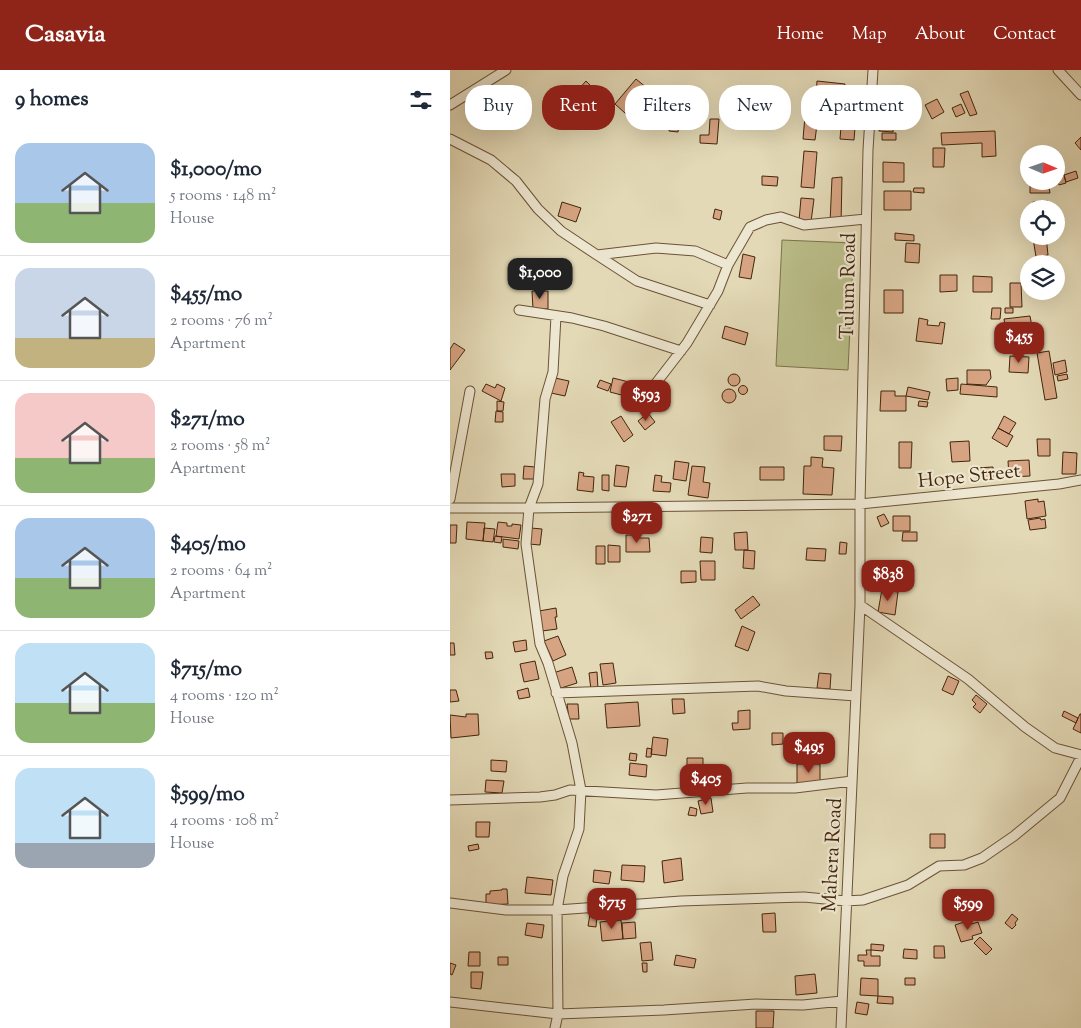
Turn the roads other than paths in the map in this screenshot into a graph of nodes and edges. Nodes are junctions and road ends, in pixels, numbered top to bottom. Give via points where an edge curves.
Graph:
1 (506, 70) edge
2 (874, 70) edge
3 (1058, 70) edge
4 (1081, 95) edge
5 (450, 105) edge
6 (450, 139) edge
7 (866, 219) junction
8 (596, 255) junction
9 (728, 265) junction
10 (710, 305) junction
11 (519, 310) dead end
12 (556, 316) junction
13 (681, 351) junction
14 (470, 391) dead end
15 (643, 400) dead end
16 (1081, 480) edge
17 (450, 499) edge
18 (860, 504) junction
19 (450, 508) edge
20 (529, 508) junction
21 (860, 605) junction
22 (556, 693) junction
23 (856, 696) junction
24 (1081, 756) edge
25 (852, 781) junction
26 (581, 790) junction
27 (450, 800) edge
28 (846, 901) junction
29 (450, 903) edge
30 (556, 910) junction
31 (842, 1001) junction
32 (450, 1002) edge
33 (558, 1014) junction
34 (555, 1028) edge
35 (841, 1028) edge

1 - 5 street
2 - 7 street, Tulum Road
3 - 4 street
6 - 8 street via 491,160 516,181 538,210 561,231
7 - 9 street via 804,226 781,218 766,220 750,227
7 - 18 street, Tulum Road
8 - 9 street via 656,248 695,251
8 - 10 street via 637,281
9 - 10 street
10 - 13 street
11 - 12 street
12 - 13 street via 604,326
12 - 20 street via 553,372 545,399 538,484
13 - 15 street
14 - 17 street
16 - 18 street, Hope Street
18 - 20 street, Hope Street
18 - 21 street, Mahera Road
19 - 20 street, Hope Street
20 - 22 street via 526,544 535,613 540,644
21 - 23 street, Mahera Road
21 - 24 street via 968,679 1055,748
22 - 23 street via 758,686
22 - 26 street via 572,743
23 - 25 street, Mahera Road
24 - 28 street via 1060,798 982,858 964,865 939,866 908,885 863,900
25 - 26 street via 795,788 656,795
25 - 28 street, Mahera Road
26 - 27 street via 540,797
26 - 30 street via 579,829 563,876
28 - 30 street via 795,898 681,901
28 - 31 street, Mahera Road
29 - 30 street via 506,910
30 - 33 street
31 - 33 street
31 - 35 street, Mahera Road
32 - 33 street
33 - 34 street

